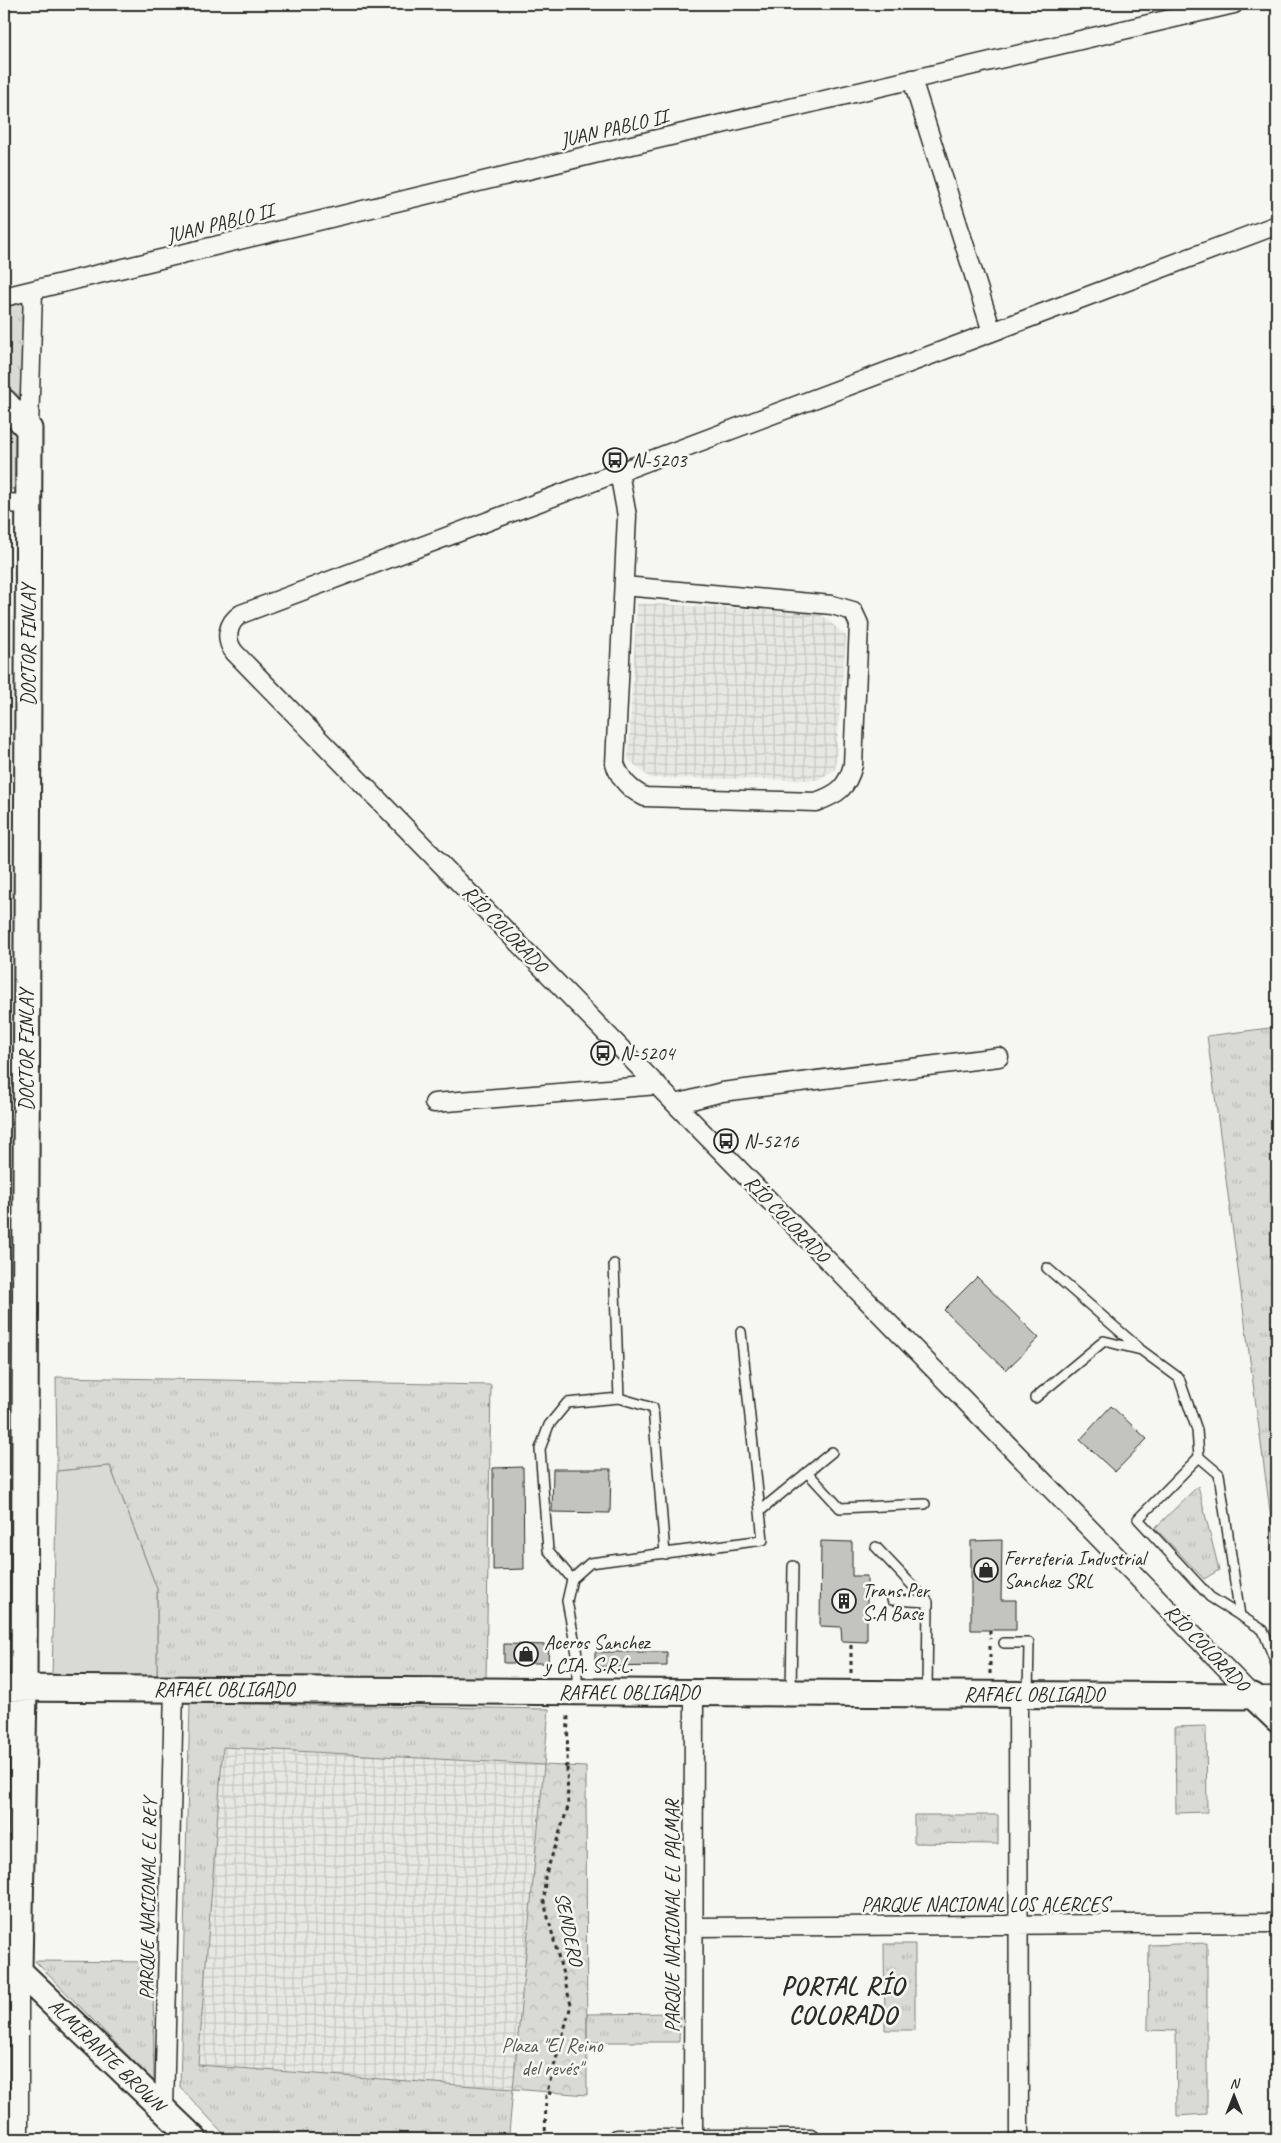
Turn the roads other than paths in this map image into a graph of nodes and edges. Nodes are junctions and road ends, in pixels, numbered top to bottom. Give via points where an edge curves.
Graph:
1 (1234, 4) edge
2 (912, 79) junction
3 (1277, 225) edge
4 (33, 290) junction
5 (4, 297) edge
6 (992, 332) junction
7 (4, 402) edge
8 (30, 429) junction
9 (619, 472) junction
10 (4, 503) edge
11 (28, 504) junction
12 (624, 586) junction
13 (999, 1057) dead end
14 (658, 1085) junction
15 (434, 1103) dead end
16 (676, 1104) junction
17 (614, 1264) dead end
18 (1047, 1268) dead end
19 (741, 1332) dead end
20 (1141, 1350) junction
21 (619, 1398) junction
22 (1035, 1398) dead end
23 (832, 1452) dead end
24 (1199, 1458) junction
25 (807, 1472) junction
26 (925, 1504) dead end
27 (760, 1511) junction
28 (876, 1547) dead end
29 (665, 1554) junction
30 (793, 1566) dead end
31 (572, 1579) junction
32 (892, 1600) dead end
33 (928, 1602) junction
34 (1240, 1616) junction
35 (1004, 1643) dead end
36 (1277, 1666) edge
37 (14, 1688) edge
38 (174, 1689) junction
39 (573, 1692) junction
40 (694, 1692) junction
41 (791, 1692) junction
42 (927, 1694) junction
43 (1023, 1694) junction
44 (1265, 1696) edge
45 (1277, 1719) edge
46 (12, 1906) edge
47 (1277, 1923) edge
48 (1020, 1926) junction
49 (694, 1927) junction
50 (19, 1971) junction
51 (164, 2110) junction
52 (12, 2122) edge
53 (19, 2139) edge
54 (194, 2139) edge
55 (617, 2139) edge
56 (693, 2139) edge
57 (812, 2139) edge
58 (1018, 2139) edge

1 - 2 street, JUAN PABLO II
2 - 4 street, JUAN PABLO II
2 - 6 street
3 - 6 street
4 - 5 street, JUAN PABLO II
4 - 8 street, DOCTOR FINLAY
6 - 9 street
7 - 8 street
8 - 11 street, DOCTOR FINLAY
9 - 12 street via 627,516
9 - 14 street, RÍO COLORADO via 241,614 228,630 229,643 235,653
10 - 11 street
11 - 37 street, DOCTOR FINLAY
12 - 12 street via 615,764 620,778 632,791 645,797 816,802 836,795 850,779 853,765 859,624 852,611 832,605
13 - 16 street via 722,1092
14 - 15 street
14 - 16 street, RÍO COLORADO
16 - 44 street, RÍO COLORADO
17 - 21 lane
18 - 20 lane
19 - 27 lane
20 - 22 lane via 1104,1341
20 - 24 lane via 1179,1378 1197,1430
21 - 29 lane via 653,1408
21 - 31 lane via 567,1403 549,1425 540,1449 548,1550
23 - 25 lane
24 - 34 lane via 1219,1474
24 - 34 lane via 1138,1519 1210,1597
25 - 26 lane via 840,1508
25 - 27 lane
27 - 29 lane via 763,1540
28 - 33 lane
29 - 31 lane via 590,1563
30 - 41 lane
31 - 39 lane via 567,1600 577,1654
32 - 33 lane
33 - 42 lane
34 - 36 lane via 1263,1630
35 - 43 lane via 1029,1643
37 - 38 street, RAFAEL OBLIGADO
37 - 46 street, DOCTOR FINLAY
38 - 39 street, RAFAEL OBLIGADO
38 - 51 street, PARQUE NACIONAL EL REY
39 - 40 street, RAFAEL OBLIGADO
40 - 41 street, RAFAEL OBLIGADO
40 - 49 street, PARQUE NACIONAL EL PALMAR
41 - 42 street, RAFAEL OBLIGADO
42 - 43 street, RAFAEL OBLIGADO
43 - 44 street, RAFAEL OBLIGADO
43 - 48 street
44 - 45 street, RÍO COLORADO
46 - 50 street, DOCTOR FINLAY
47 - 48 street, PARQUE NACIONAL LOS ALERCES
48 - 49 street, PARQUE NACIONAL LOS ALERCES
48 - 58 street
49 - 56 street, PARQUE NACIONAL EL PALMAR
50 - 51 street, ALMIRANTE BROWN
50 - 52 street, DOCTOR FINLAY
51 - 54 street, ALMIRANTE BROWN
52 - 53 street, DOCTOR FINLAY
55 - 56 street
56 - 57 street

